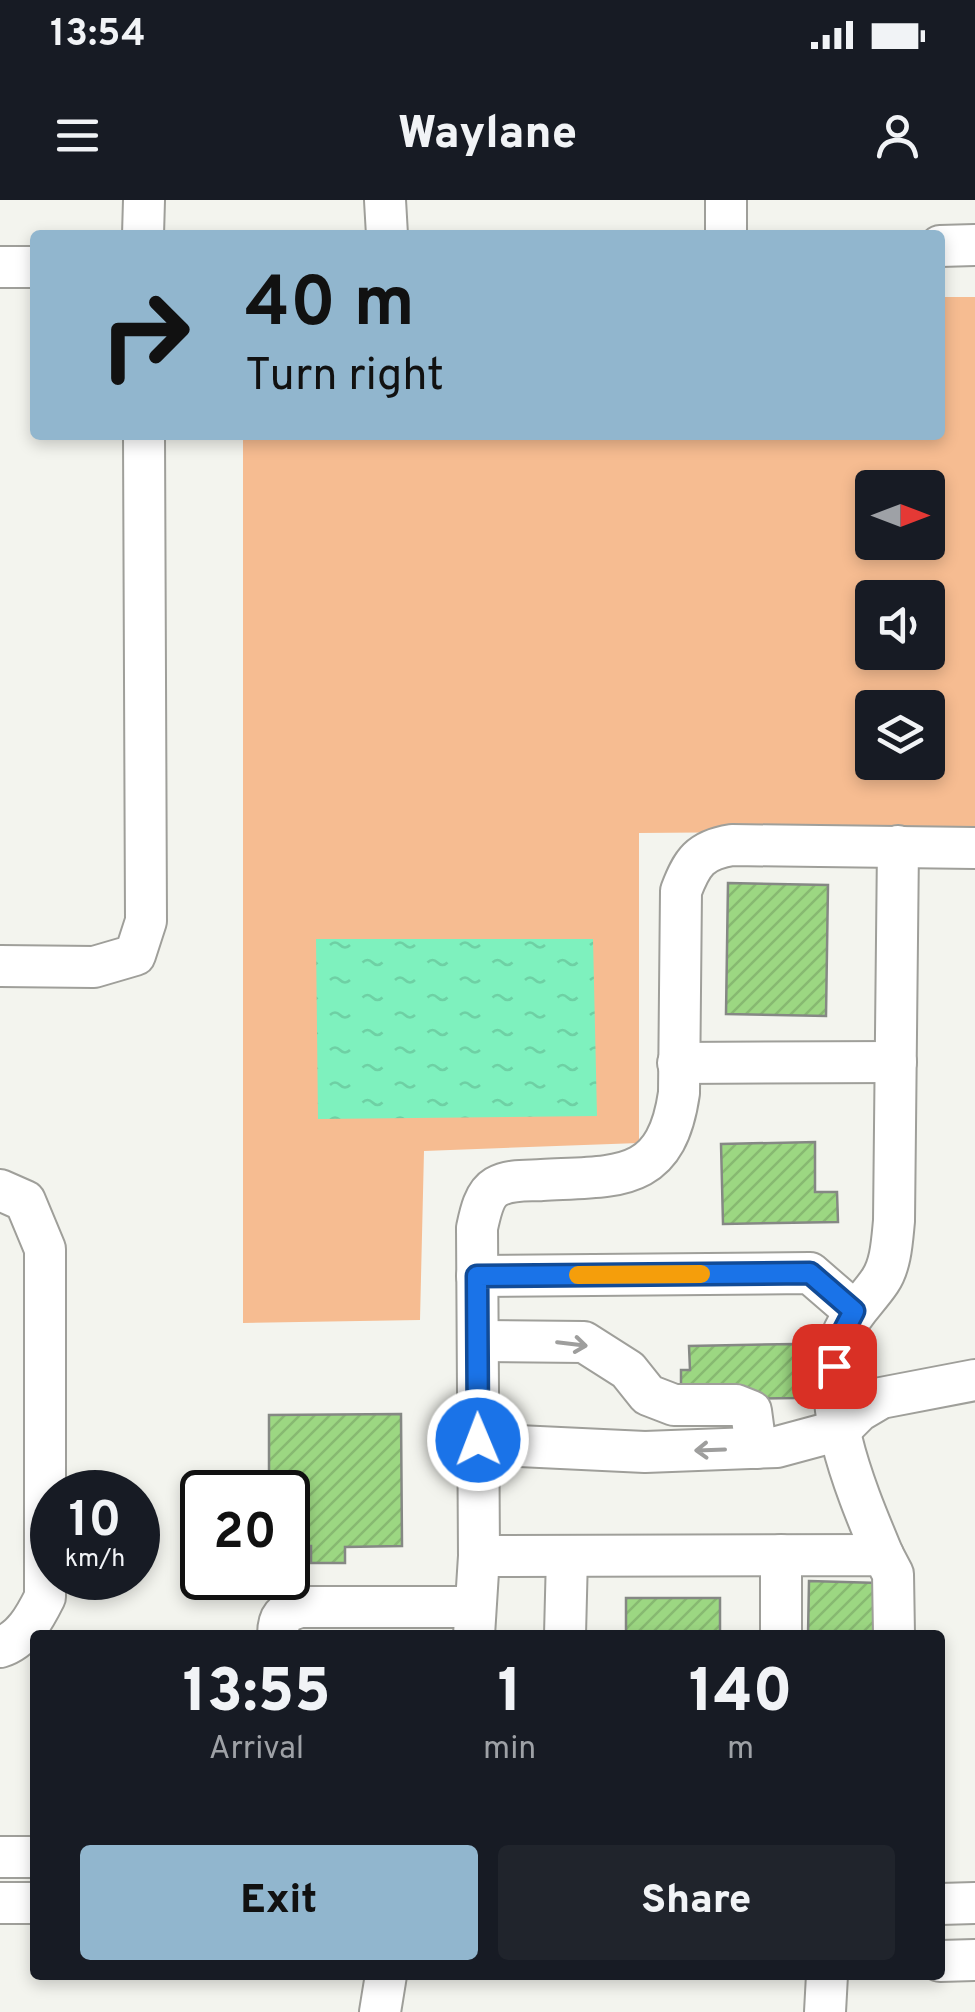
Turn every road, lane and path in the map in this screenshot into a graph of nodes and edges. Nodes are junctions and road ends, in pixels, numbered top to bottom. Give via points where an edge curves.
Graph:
1 (144, 200) edge
2 (385, 200) edge
3 (726, 200) edge
4 (143, 230) edge
5 (387, 230) edge
6 (726, 230) edge
7 (945, 246) edge
8 (975, 246) edge
9 (0, 267) edge
10 (30, 267) edge
11 (144, 440) edge
12 (898, 846) junction
13 (975, 848) edge
14 (0, 966) edge
15 (896, 1062) junction
16 (678, 1064) junction
17 (12, 1196) edge
18 (477, 1276) junction
19 (854, 1311) junction
20 (478, 1342) junction
21 (975, 1380) edge
22 (648, 1395) junction
23 (840, 1430) junction
24 (478, 1444) junction
25 (756, 1448) junction
26 (645, 1452) junction
27 (782, 1555) junction
28 (883, 1555) junction
29 (479, 1556) junction
30 (567, 1556) junction
31 (475, 1621) edge
32 (278, 1630) edge
33 (565, 1630) edge
34 (782, 1630) edge
35 (894, 1630) edge
36 (16, 1635) edge
37 (30, 1857) edge
38 (0, 1858) edge
39 (975, 1902) edge
40 (30, 1903) edge
41 (0, 1904) edge
42 (945, 1904) edge
43 (975, 1960) edge
44 (945, 1961) edge
45 (385, 1980) edge
46 (827, 1980) edge
47 (380, 2012) edge
48 (825, 2012) edge

1 - 4 street
2 - 5 street
3 - 6 street
7 - 8 street
9 - 10 street
11 - 14 street via 146,921 135,954 94,966
12 - 13 street
12 - 15 street
12 - 16 street via 732,845 698,858 680,891
15 - 16 street
15 - 19 street via 891,1250 881,1280
16 - 18 street via 675,1119 666,1142 644,1166 598,1178 493,1188 477,1228
17 - 36 street via 46,1249 46,1597
18 - 19 street via 810,1273
18 - 20 street
19 - 23 street via 834,1366
20 -> 22 street via 584,1342 628,1370
20 - 24 street
21 - 23 street via 881,1398
22 - 25 street via 674,1405 736,1404 751,1412
22 - 26 street
23 - 25 street
23 - 28 street
24 - 26 street
24 - 29 street
25 -> 26 street
27 - 28 street
27 - 30 street
27 - 34 street
28 - 35 street via 893,1574
29 - 30 street
29 - 31 street
30 - 33 street
31 - 32 street via 300,1608 286,1611
37 - 38 street
39 - 42 street
40 - 41 street
43 - 44 street
45 - 47 street
46 - 48 street

